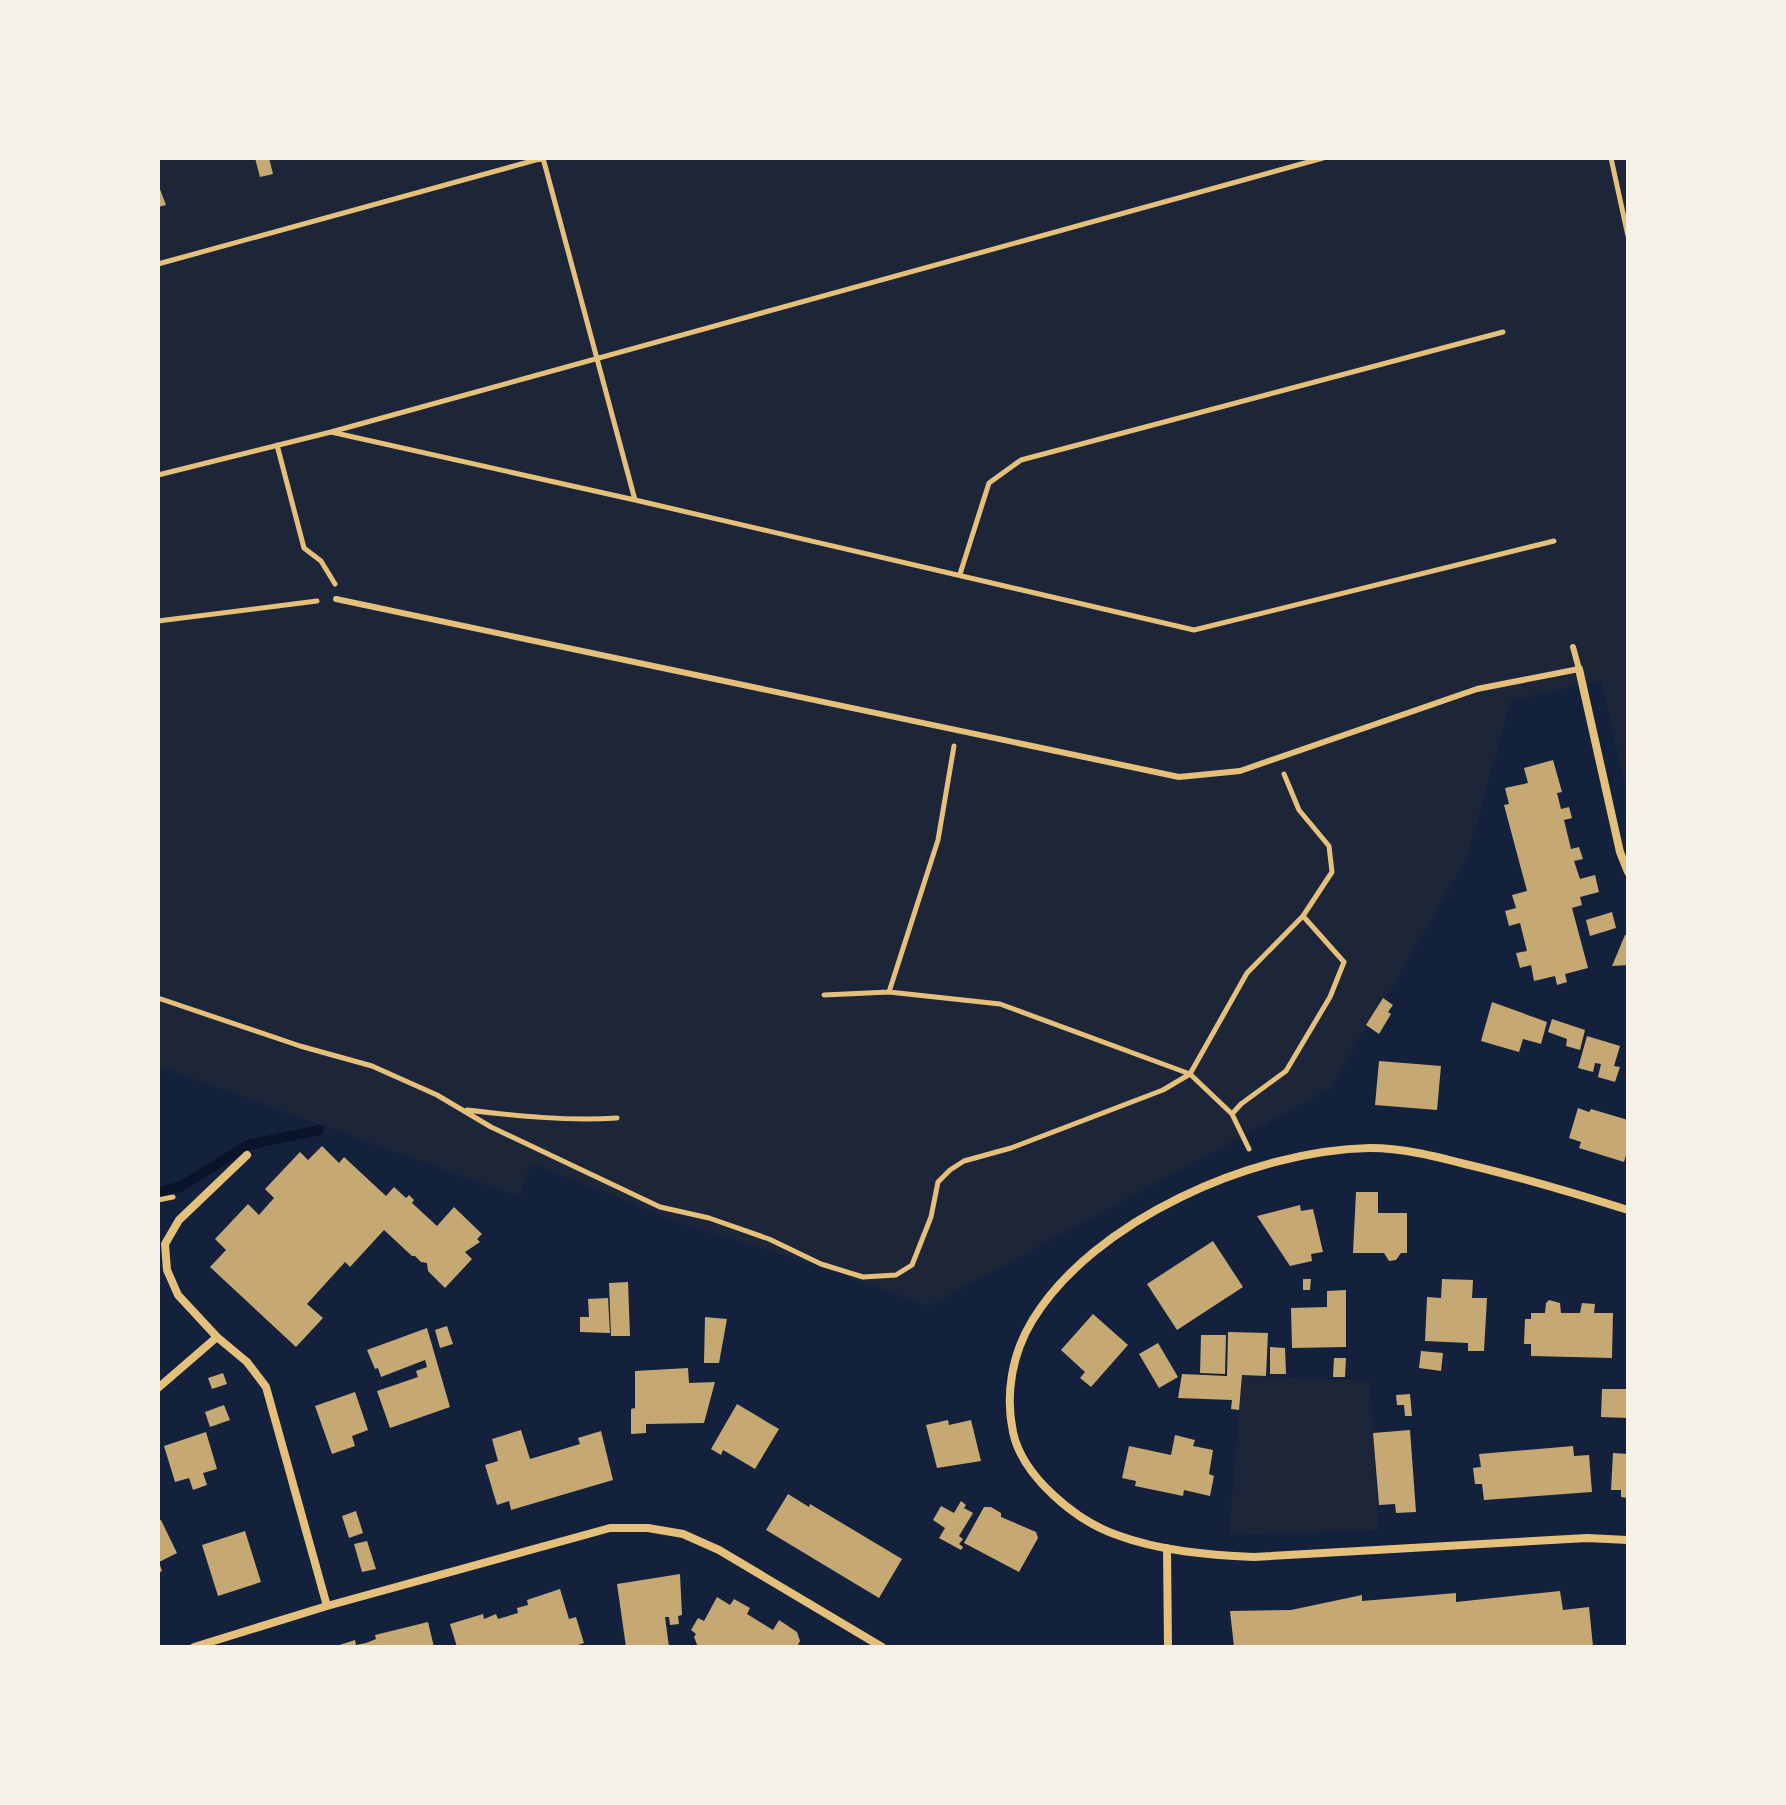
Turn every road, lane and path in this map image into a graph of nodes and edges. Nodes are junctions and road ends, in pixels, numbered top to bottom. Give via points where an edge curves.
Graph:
1 (543, 158) edge
2 (1323, 158) edge
3 (1611, 158) edge
4 (1628, 236) edge
5 (158, 264) edge
6 (1503, 332) dead end
7 (597, 359) junction
8 (331, 432) junction
9 (277, 445) junction
10 (158, 475) edge
11 (635, 500) junction
12 (1554, 541) dead end
13 (960, 574) junction
14 (336, 599) junction
15 (158, 621) edge
16 (1573, 647) dead end
17 (1579, 669) junction
18 (956, 729) junction
19 (1278, 758) junction
20 (1628, 872) edge
21 (1303, 916) junction
22 (889, 992) junction
23 (824, 995) dead end
24 (158, 998) edge
25 (1190, 1074) junction
26 (462, 1110) junction
27 (1232, 1114) junction
28 (617, 1118) dead end
29 (247, 1155) dead end
30 (1257, 1166) junction
31 (1628, 1210) edge
32 (217, 1337) junction
33 (158, 1388) edge
34 (1628, 1540) edge
35 (1167, 1548) junction
36 (327, 1606) junction
37 (194, 1647) edge
38 (882, 1647) edge
39 (1168, 1647) edge

1 - 5 path
1 - 7 path
2 - 7 path
3 - 4 path
6 - 13 path via 1021,460 989,483
7 - 8 path
7 - 11 path
8 - 9 path
8 - 11 path
9 - 10 path
9 - 14 path via 304,548 334,579
11 - 13 path
12 - 13 path via 1194,630
14 - 15 path
14 - 18 lane
16 - 17 lane
17 - 19 lane via 1477,689
17 - 20 street
18 - 19 lane via 1179,777 1240,771
18 - 22 path via 938,840
19 - 21 path via 1299,810 1329,846 1332,872
21 - 25 path via 1247,973
21 - 27 path via 1344,962 1330,997 1286,1071
22 - 23 path
22 - 25 path via 1000,1004
24 - 26 path via 372,1066
25 - 26 path via 1163,1090 1044,1136 964,1161 938,1182 912,1265 885,1276 863,1277 709,1218 660,1207
25 - 27 path
26 - 28 path
27 - 30 path
29 - 32 street via 179,1220 165,1244 167,1270 178,1295
30 - 31 street via 1370,1148 1422,1153
30 - 35 street via 1214,1180 1095,1252 1055,1289 1014,1359 1010,1402 1013,1433 1023,1458 1057,1499 1084,1520 1117,1536
32 - 33 street
32 - 36 street via 266,1387
34 - 35 street via 1254,1557
35 - 39 street
36 - 37 street
36 - 38 street via 610,1528 648,1528 683,1534 719,1550

